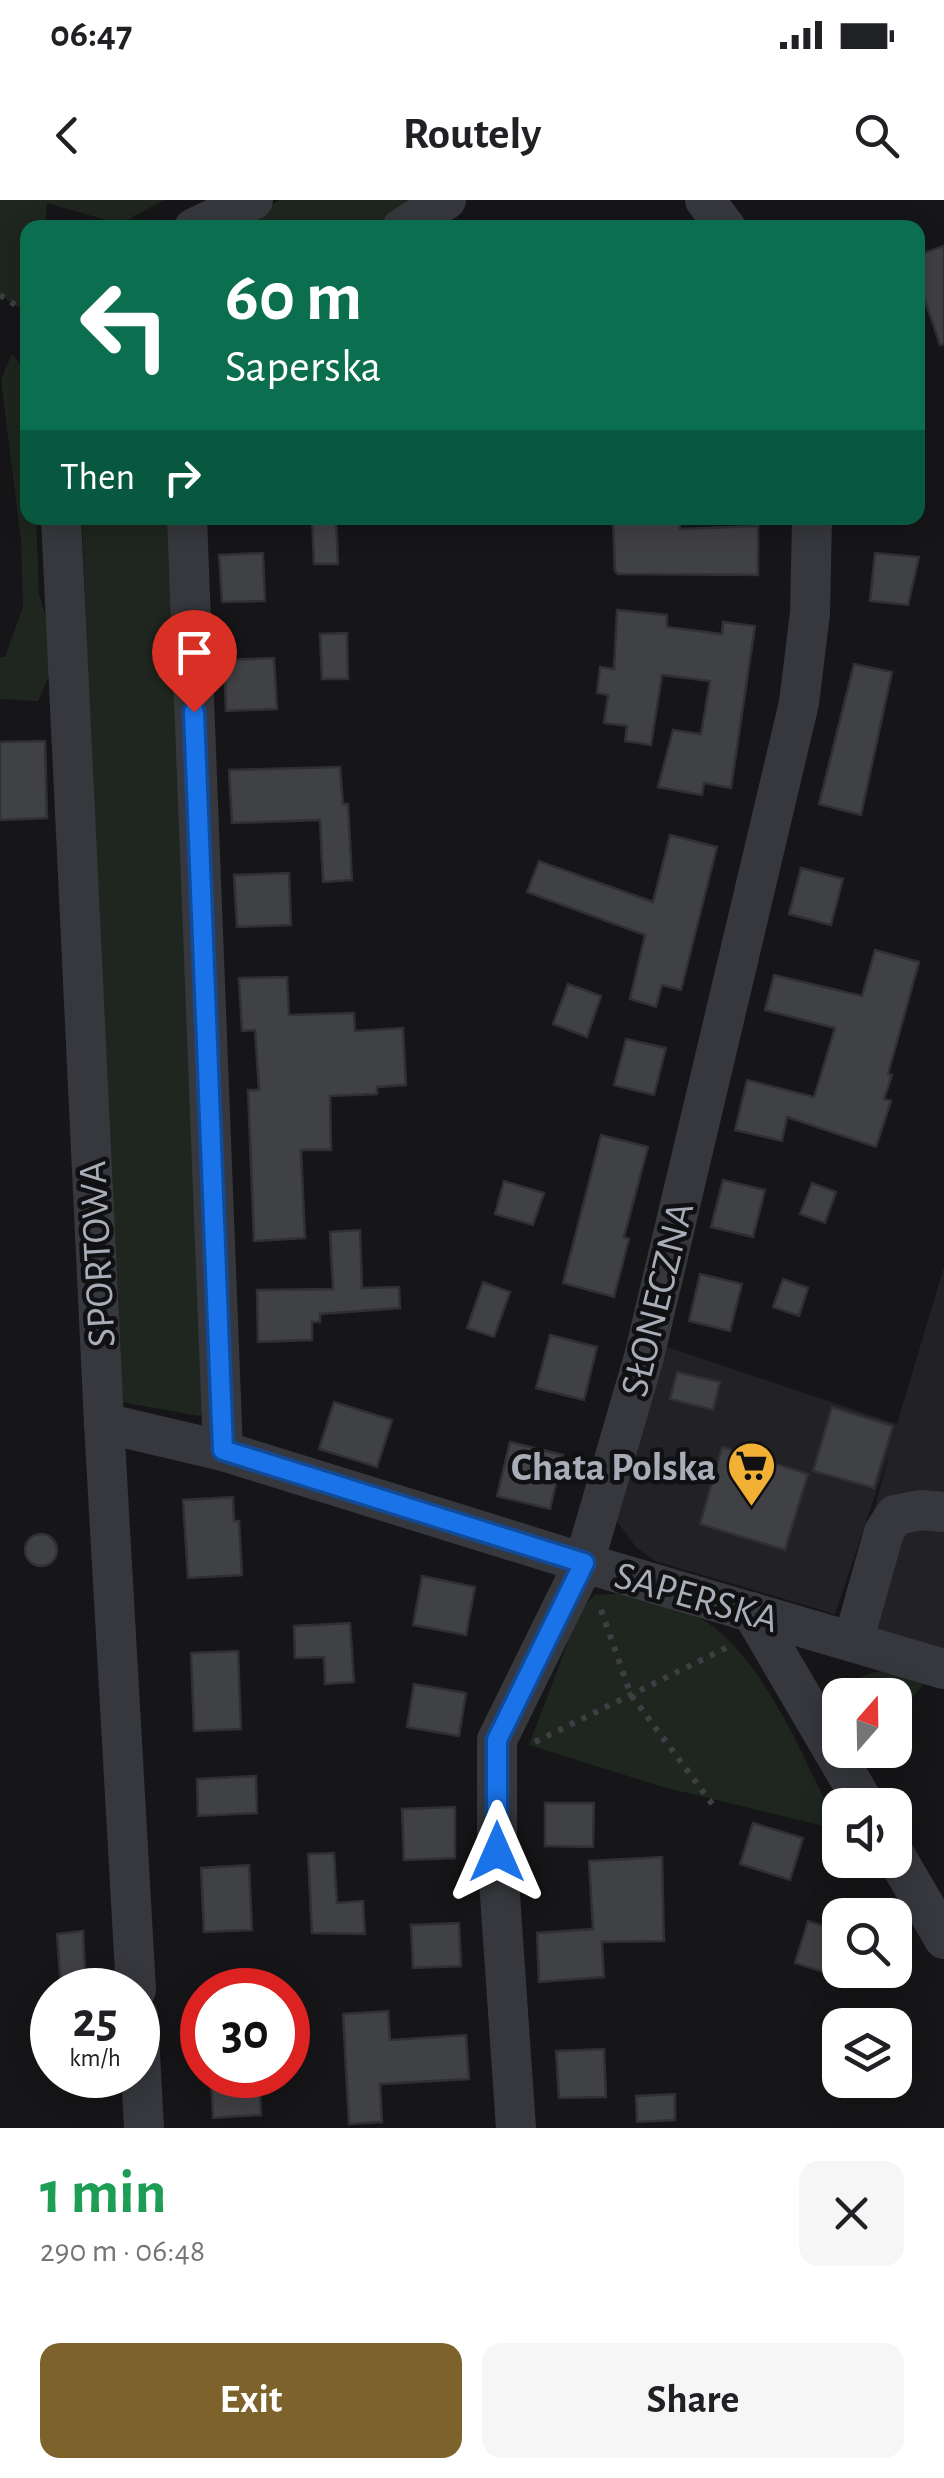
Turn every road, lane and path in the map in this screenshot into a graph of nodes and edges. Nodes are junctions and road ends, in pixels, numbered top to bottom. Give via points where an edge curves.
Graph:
1 (253, 200) edge
2 (446, 200) edge
3 (211, 220) edge
4 (415, 220) edge
5 (61, 525) edge
6 (187, 525) edge
7 (812, 525) edge
8 (104, 1423) junction
9 (223, 1450) junction
10 (944, 1512) edge
11 (590, 1579) junction
12 (742, 1629) junction
13 (852, 1642) junction
14 (944, 1670) edge
15 (631, 1695) junction
16 (529, 1745) dead end
17 (853, 1788) edge
18 (713, 1805) dead end
19 (908, 1878) edge
20 (944, 1939) edge
21 (135, 1968) edge
22 (142, 2098) edge
23 (144, 2128) edge
24 (516, 2128) edge

1 - 3 street
2 - 4 street
5 - 8 street, SPORTOWA
6 - 9 street
7 - 11 street, SŁONECZNA via 798,712
8 - 9 street, SAPERSKA
8 - 21 street, SPORTOWA
9 - 11 street, SAPERSKA
10 - 13 street via 895,1515
11 - 12 street, SAPERSKA
11 - 15 path
11 - 24 street, SŁONECZNA via 497,1740 497,1852
12 - 13 street, SAPERSKA
12 - 15 path
12 - 17 street
13 - 14 street, SAPERSKA
15 - 16 path
15 - 18 path
19 - 20 street
22 - 23 street

